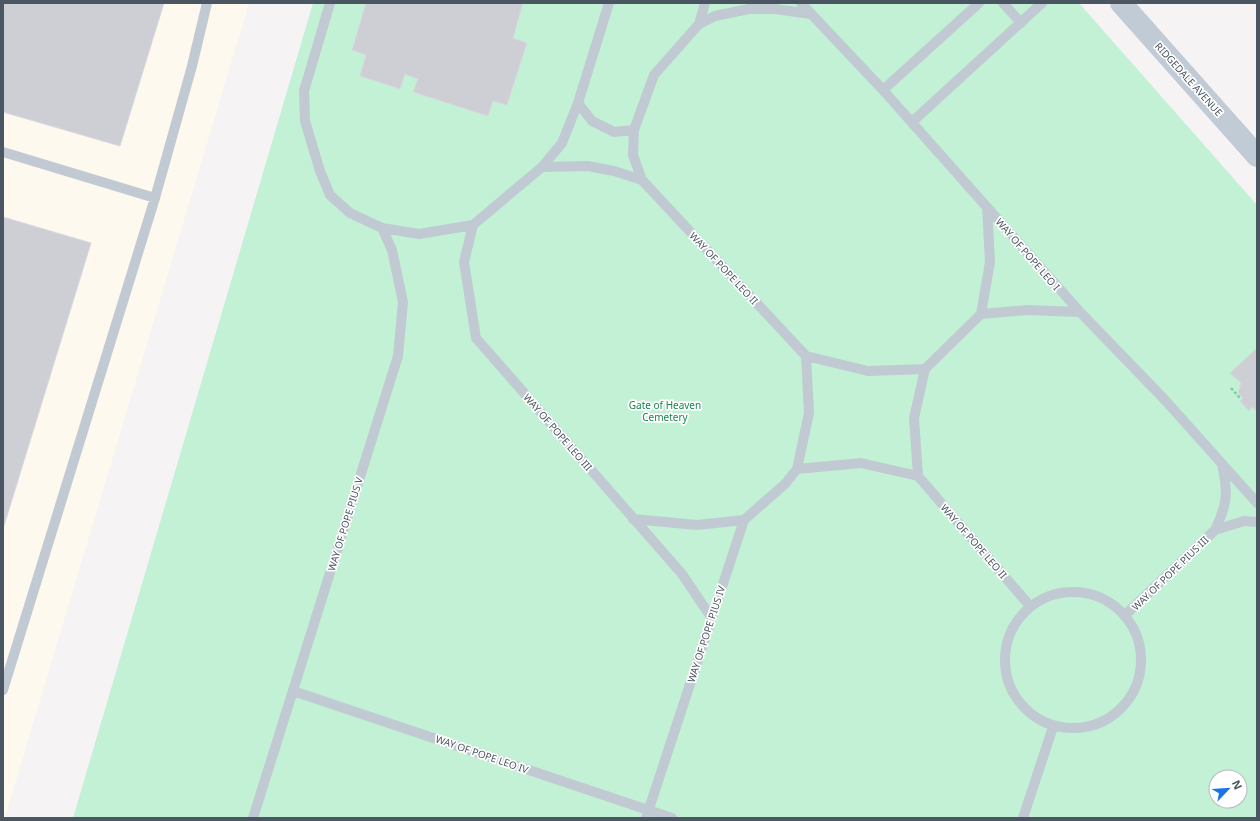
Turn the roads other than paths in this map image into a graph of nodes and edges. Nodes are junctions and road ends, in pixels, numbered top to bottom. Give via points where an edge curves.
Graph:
1 (206, 3) edge
2 (330, 3) edge
3 (609, 3) edge
4 (705, 3) edge
5 (801, 3) edge
6 (979, 3) edge
7 (1003, 3) edge
8 (1042, 3) edge
9 (1121, 3) edge
10 (811, 14) junction
11 (1021, 23) junction
12 (698, 24) junction
13 (883, 90) junction
14 (578, 103) junction
15 (912, 122) junction
16 (634, 130) junction
17 (3, 152) edge
18 (1257, 156) edge
19 (542, 167) junction
20 (642, 180) junction
21 (155, 198) junction
22 (987, 207) junction
23 (473, 225) junction
24 (382, 228) junction
25 (1080, 312) junction
26 (981, 314) junction
27 (806, 356) junction
28 (925, 369) junction
29 (1222, 463) junction
30 (797, 470) junction
31 (918, 476) junction
32 (1257, 503) edge
33 (633, 519) junction
34 (744, 520) junction
35 (1257, 522) edge
36 (1215, 530) junction
37 (1030, 606) junction
38 (1125, 615) junction
39 (711, 617) junction
40 (3, 690) edge
41 (293, 691) junction
42 (1053, 726) junction
43 (647, 814) edge
44 (253, 818) edge
45 (672, 818) edge
46 (1023, 818) edge

1 - 21 lane via 192,66
2 - 24 lane via 304,91 305,120 330,195 350,213
3 - 14 lane
4 - 12 lane
5 - 10 lane, WAY OF POPE LEO I
6 - 13 lane
7 - 11 lane
8 - 11 lane
9 - 18 main road, RIDGEDALE AVENUE
10 - 12 lane via 775,9 749,9 715,16
10 - 13 lane, WAY OF POPE LEO I
11 - 15 lane
12 - 16 lane, WAY OF POPE LEO II via 654,75
13 - 15 lane, WAY OF POPE LEO I
14 - 16 lane via 592,121 614,132
14 - 19 lane via 562,143
15 - 22 lane, WAY OF POPE LEO I
16 - 20 lane, WAY OF POPE LEO II via 633,155
17 - 21 lane
19 - 20 lane, WAY OF POPE LEO II via 588,166
19 - 23 lane
20 - 27 lane, WAY OF POPE LEO II
21 - 40 lane
22 - 25 lane, WAY OF POPE LEO I
22 - 26 lane via 990,262
23 - 24 lane via 419,234
23 - 33 lane, WAY OF POPE LEO III via 464,262 476,338
24 - 41 lane, WAY OF POPE PIUS V via 392,250 402,302 398,356
25 - 26 lane via 1028,310
25 - 29 lane, WAY OF POPE LEO I
26 - 28 lane
27 - 28 lane via 868,371
27 - 30 lane via 809,413
28 - 31 lane via 914,418
29 - 32 lane, WAY OF POPE LEO I
29 - 36 lane, WAY OF POPE PIUS III via 1227,488 1224,511
30 - 31 lane via 861,463
30 - 34 lane, WAY OF POPE PIUS IV
31 - 37 lane, WAY OF POPE LEO II
33 - 34 lane via 698,525
33 - 39 lane, WAY OF POPE LEO III via 682,574
34 - 39 lane, WAY OF POPE PIUS IV
35 - 36 lane, WAY OF POPE PIUS III via 1244,521
36 - 38 lane, WAY OF POPE PIUS III
37 - 38 lane via 1049,595 1069,591 1090,594 1109,602
37 - 42 lane via 1016,622 1006,641 1004,662 1008,683 1018,702 1034,717
38 - 42 lane via 1136,634 1141,656 1139,678 1131,698 1116,714 1097,725 1075,729
39 - 43 lane, WAY OF POPE PIUS IV
41 - 43 lane, WAY OF POPE LEO IV
41 - 44 lane, WAY OF POPE PIUS V
42 - 46 lane
43 - 45 lane, WAY OF POPE LEO IV

